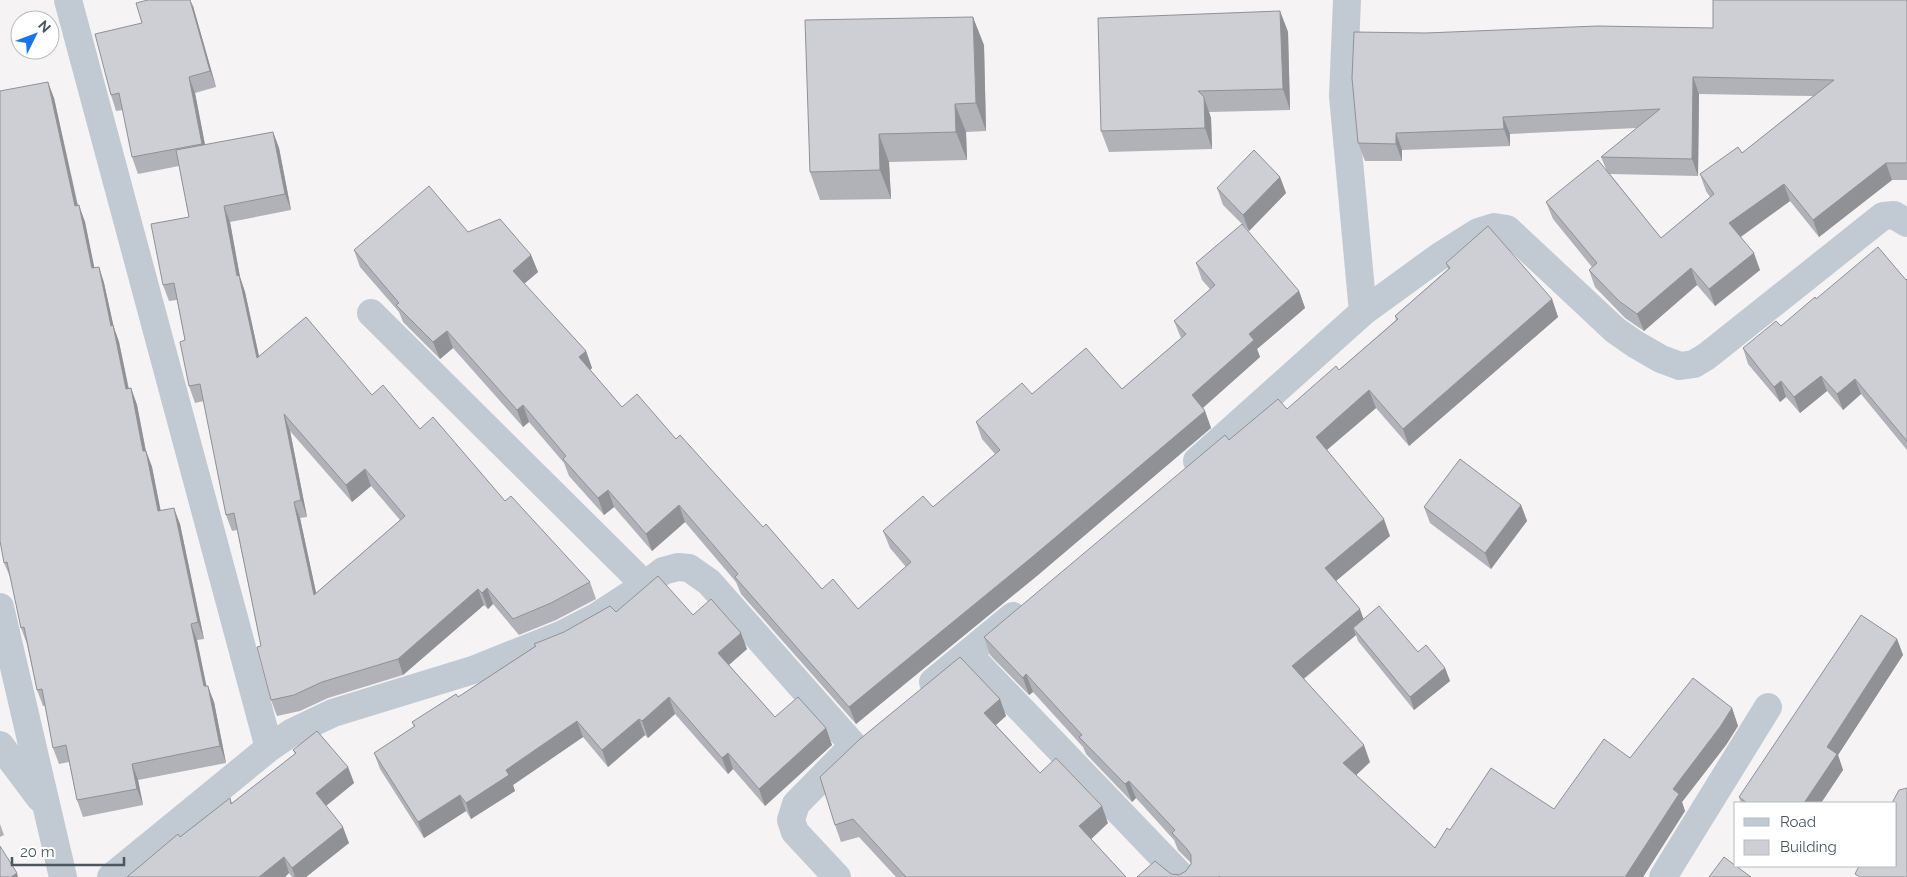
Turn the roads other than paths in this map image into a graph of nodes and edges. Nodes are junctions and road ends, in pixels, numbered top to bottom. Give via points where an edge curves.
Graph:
1 (68, 0) edge
2 (1347, 0) edge
3 (1907, 223) edge
4 (1363, 312) junction
5 (370, 313) dead end
6 (1178, 477) edge
7 (646, 585) junction
8 (1035, 597) edge
9 (0, 608) edge
10 (968, 654) junction
11 (914, 697) edge
12 (1768, 707) dead end
13 (876, 728) edge
14 (0, 745) edge
15 (854, 746) junction
16 (269, 748) junction
17 (46, 807) junction
18 (63, 877) edge
19 (111, 877) edge
20 (837, 877) edge
21 (1182, 877) edge
22 (1663, 877) edge

1 - 16 street
2 - 4 street via 1343,96
3 - 4 street via 1894,215 1883,216 1694,364 1680,366 1661,359 1615,330 1507,229 1494,227 1478,232
4 - 6 street
5 - 7 street
7 - 15 street via 663,570 678,567 689,568 709,582
7 - 16 street via 563,634 473,670 333,713 291,733
8 - 10 street
9 - 17 street
10 - 11 street
10 - 21 street
12 - 22 street
13 - 15 street
14 - 17 street
15 - 20 street via 796,804 791,820 795,832
16 - 19 street
17 - 18 street

